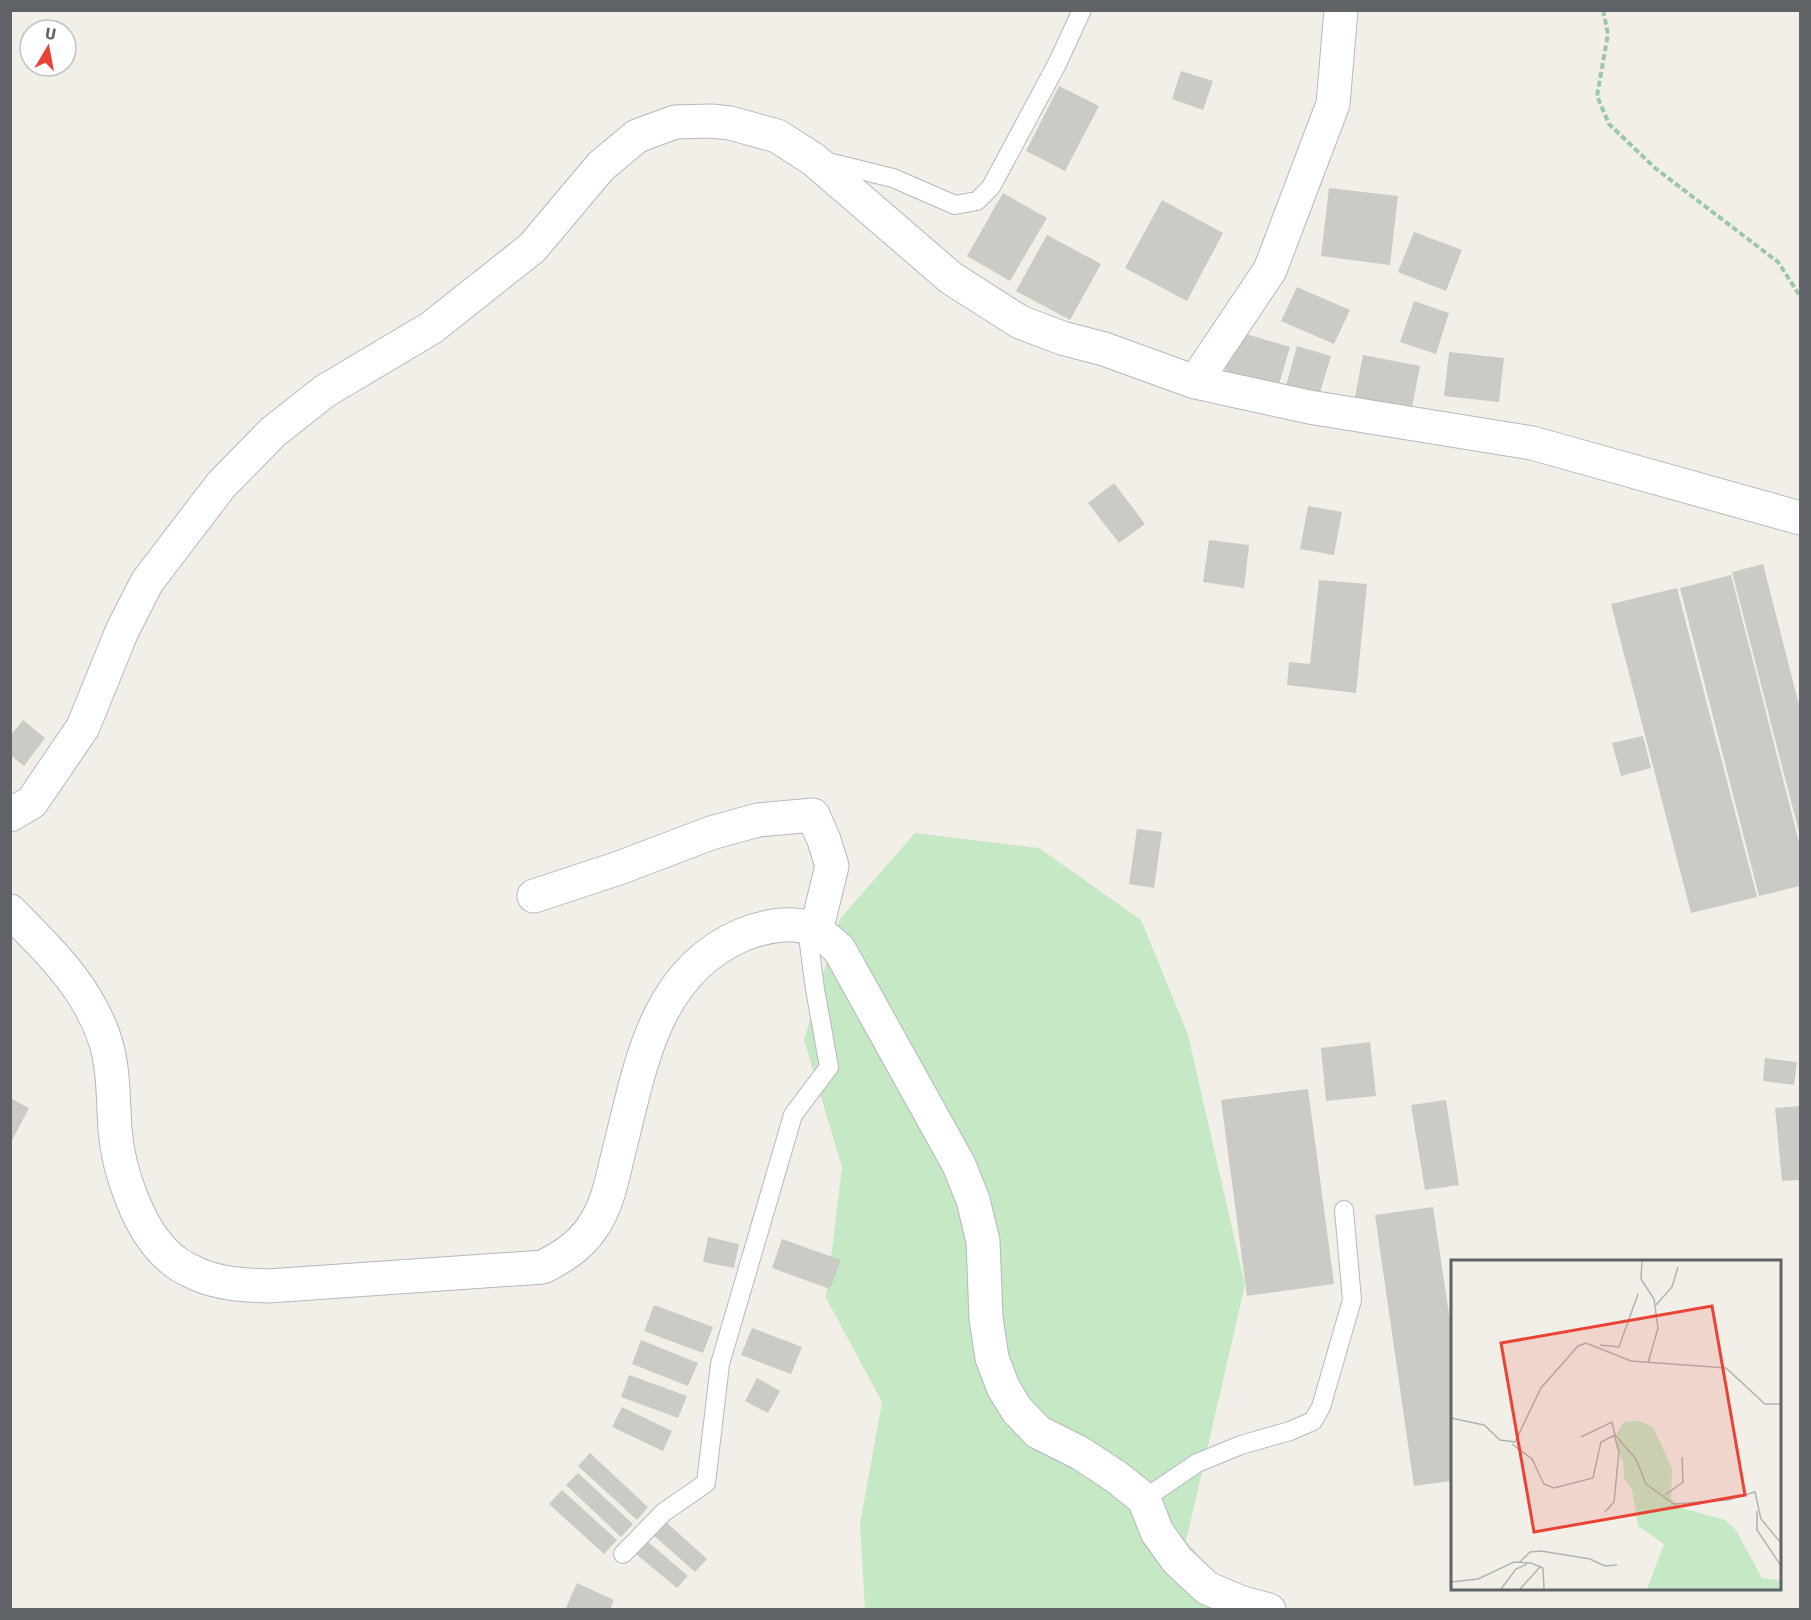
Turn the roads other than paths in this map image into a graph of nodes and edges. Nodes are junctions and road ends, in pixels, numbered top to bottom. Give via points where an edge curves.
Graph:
1 (1083, 10) edge
2 (1341, 10) edge
3 (813, 159) junction
4 (1195, 382) junction
5 (1800, 518) edge
6 (10, 815) edge
7 (534, 896) dead end
8 (10, 911) edge
9 (811, 930) junction
10 (1344, 1210) dead end
11 (1144, 1499) junction
12 (623, 1554) dead end
13 (1269, 1610) edge

1 - 3 lane via 991,187 977,201 955,206 893,178
2 - 4 street via 1333,104 1270,270
3 - 4 street via 951,278 1020,322
3 - 6 street via 777,136 730,123 675,122 637,136 601,166 532,248 431,328 326,391 273,432 220,485 147,582 122,631 83,727 32,802
4 - 5 street via 1309,407 1532,443
7 - 9 street via 711,833 758,820 813,815 831,866
8 - 9 street via 75,979 93,1010 106,1044 113,1082 120,1164 151,1236 172,1260 198,1275 231,1284 268,1287 543,1267 571,1252 592,1228 607,1197 645,1049 665,1006 691,969 723,944 762,927 795,925
9 - 11 street via 839,949 959,1165 983,1241 986,1318 992,1358 1003,1387 1017,1410 1038,1432 1080,1453
9 - 12 lane via 815,989 829,1067 793,1115 720,1364 706,1483 664,1512
10 - 11 lane via 1352,1300 1321,1407 1313,1421 1197,1463
11 - 13 street via 1163,1541 1177,1560 1208,1588

